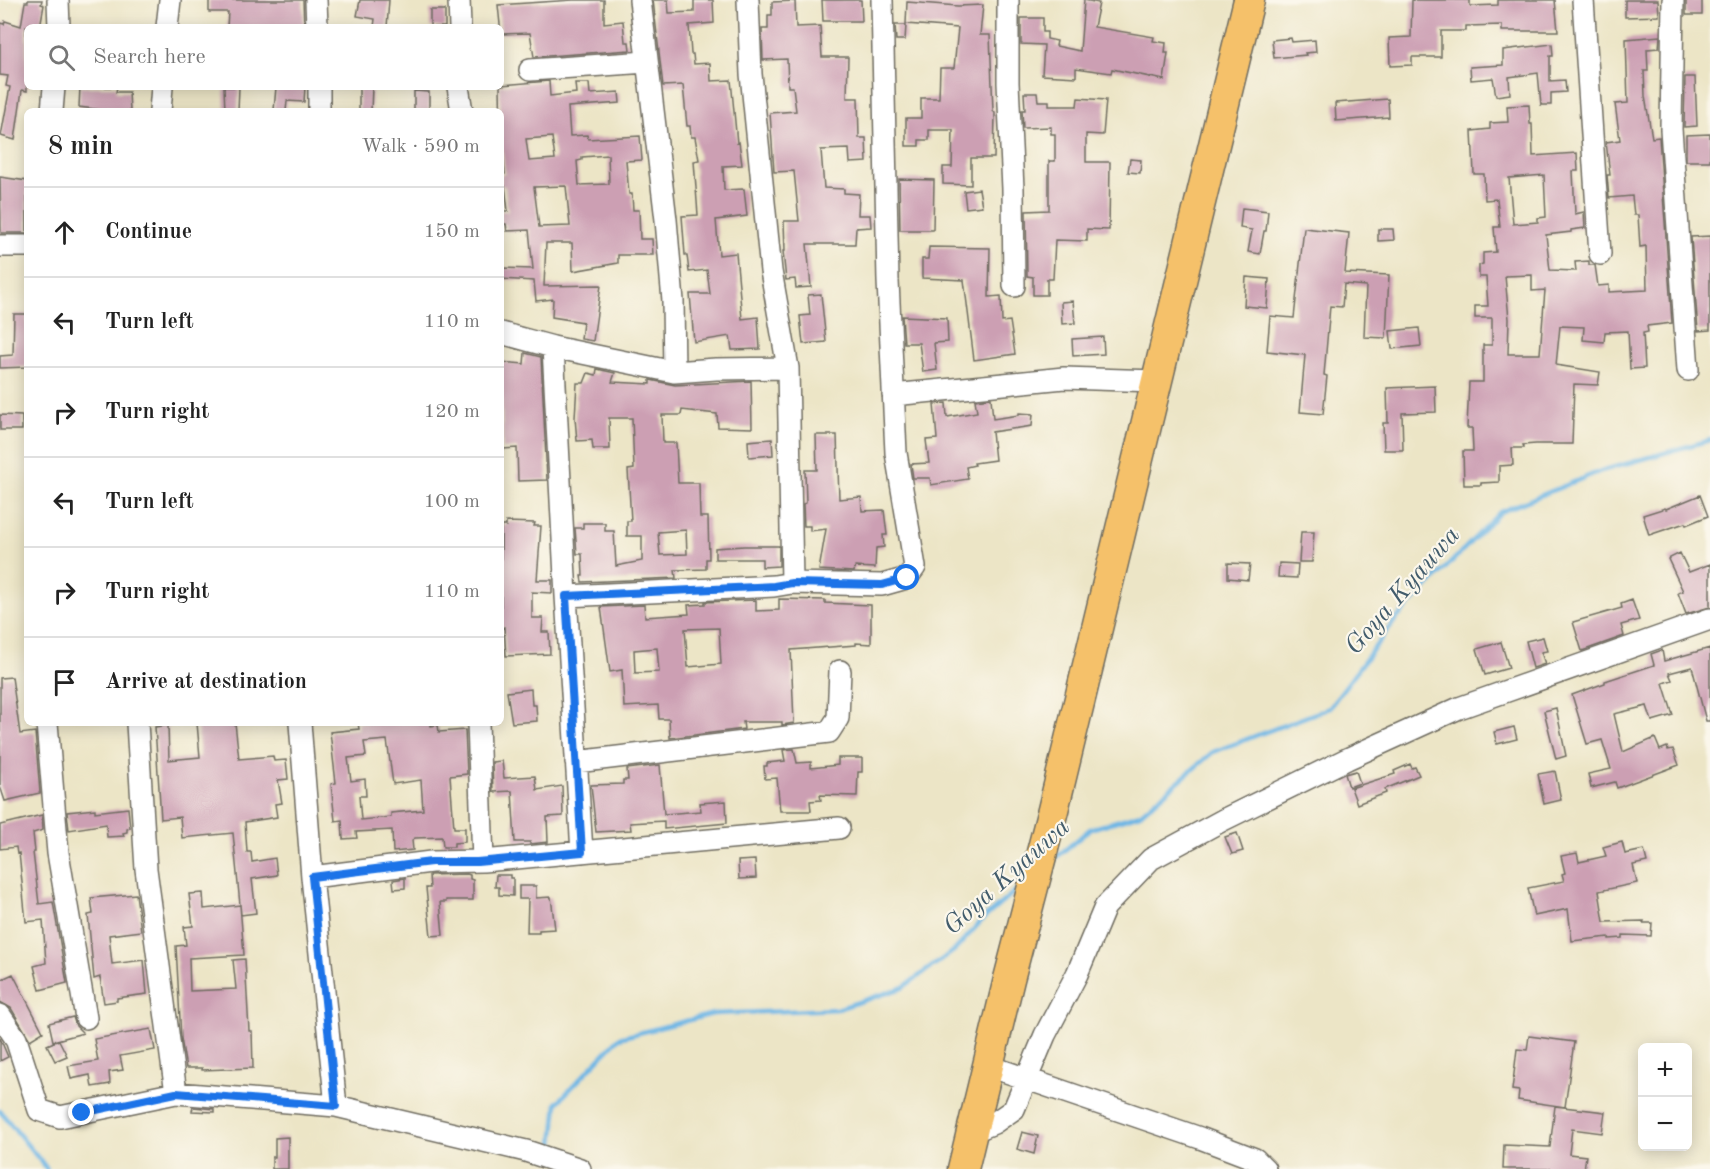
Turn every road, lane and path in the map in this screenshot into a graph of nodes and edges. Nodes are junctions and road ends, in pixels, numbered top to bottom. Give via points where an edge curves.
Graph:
1 (58, 0) edge
2 (170, 0) edge
3 (316, 0) edge
4 (459, 0) edge
5 (640, 0) edge
6 (748, 0) edge
7 (882, 0) edge
8 (1249, 0) edge
9 (1583, 0) edge
10 (1673, 0) edge
11 (1003, 1) edge
12 (59, 24) edge
13 (167, 24) edge
14 (317, 24) edge
15 (460, 24) edge
16 (647, 62) junction
17 (531, 70) dead end
18 (54, 90) edge
19 (162, 90) edge
20 (319, 90) edge
21 (458, 90) edge
22 (52, 108) edge
23 (160, 108) edge
24 (319, 108) edge
25 (462, 108) edge
26 (0, 246) edge
27 (24, 246) edge
28 (1600, 254) dead end
29 (1014, 286) dead end
30 (504, 334) edge
31 (553, 347) junction
32 (789, 368) junction
33 (1688, 370) dead end
34 (674, 372) junction
35 (1156, 381) junction
36 (893, 395) junction
37 (792, 583) junction
38 (566, 596) junction
39 (1710, 619) edge
40 (840, 671) dead end
41 (47, 726) edge
42 (137, 726) edge
43 (300, 726) edge
44 (478, 726) edge
45 (576, 762) junction
46 (839, 828) dead end
47 (582, 852) junction
48 (483, 861) junction
49 (312, 877) junction
50 (0, 1015) edge
51 (86, 1018) dead end
52 (989, 1066) junction
53 (1027, 1078) junction
54 (176, 1093) junction
55 (336, 1106) junction
56 (972, 1132) junction
57 (580, 1169) edge
58 (963, 1169) edge
59 (1265, 1169) edge

1 - 12 street
2 - 13 street
3 - 14 street
4 - 15 street
5 - 16 street
6 - 32 street via 751,74 771,271
7 - 36 street
8 - 35 highway
9 - 28 street
10 - 33 street via 1671,129
11 - 29 street
16 - 17 street
16 - 34 street via 667,231
18 - 22 street
19 - 23 street
20 - 24 street
21 - 25 street
26 - 27 street
30 - 31 street
31 - 34 street
31 - 38 street
32 - 34 street
32 - 37 street
35 - 36 street via 1064,378
35 - 52 highway
36 - 37 street via 896,453 915,567 907,578 882,585
37 - 38 street
38 - 45 street
39 - 53 street via 1459,708 1336,764 1151,859 1105,907
40 - 45 street via 838,718 829,732
41 - 51 street via 58,853
42 - 54 street via 146,869
43 - 49 street
44 - 48 street
45 - 47 street
46 - 47 street
47 - 48 street
48 - 49 street via 431,862
49 - 55 street
50 - 54 street via 16,1039 39,1110 60,1117
52 - 53 street
52 - 56 highway
53 - 56 street via 1014,1109
53 - 59 street via 1255,1159
54 - 55 street
55 - 57 street via 526,1150
56 - 58 highway

